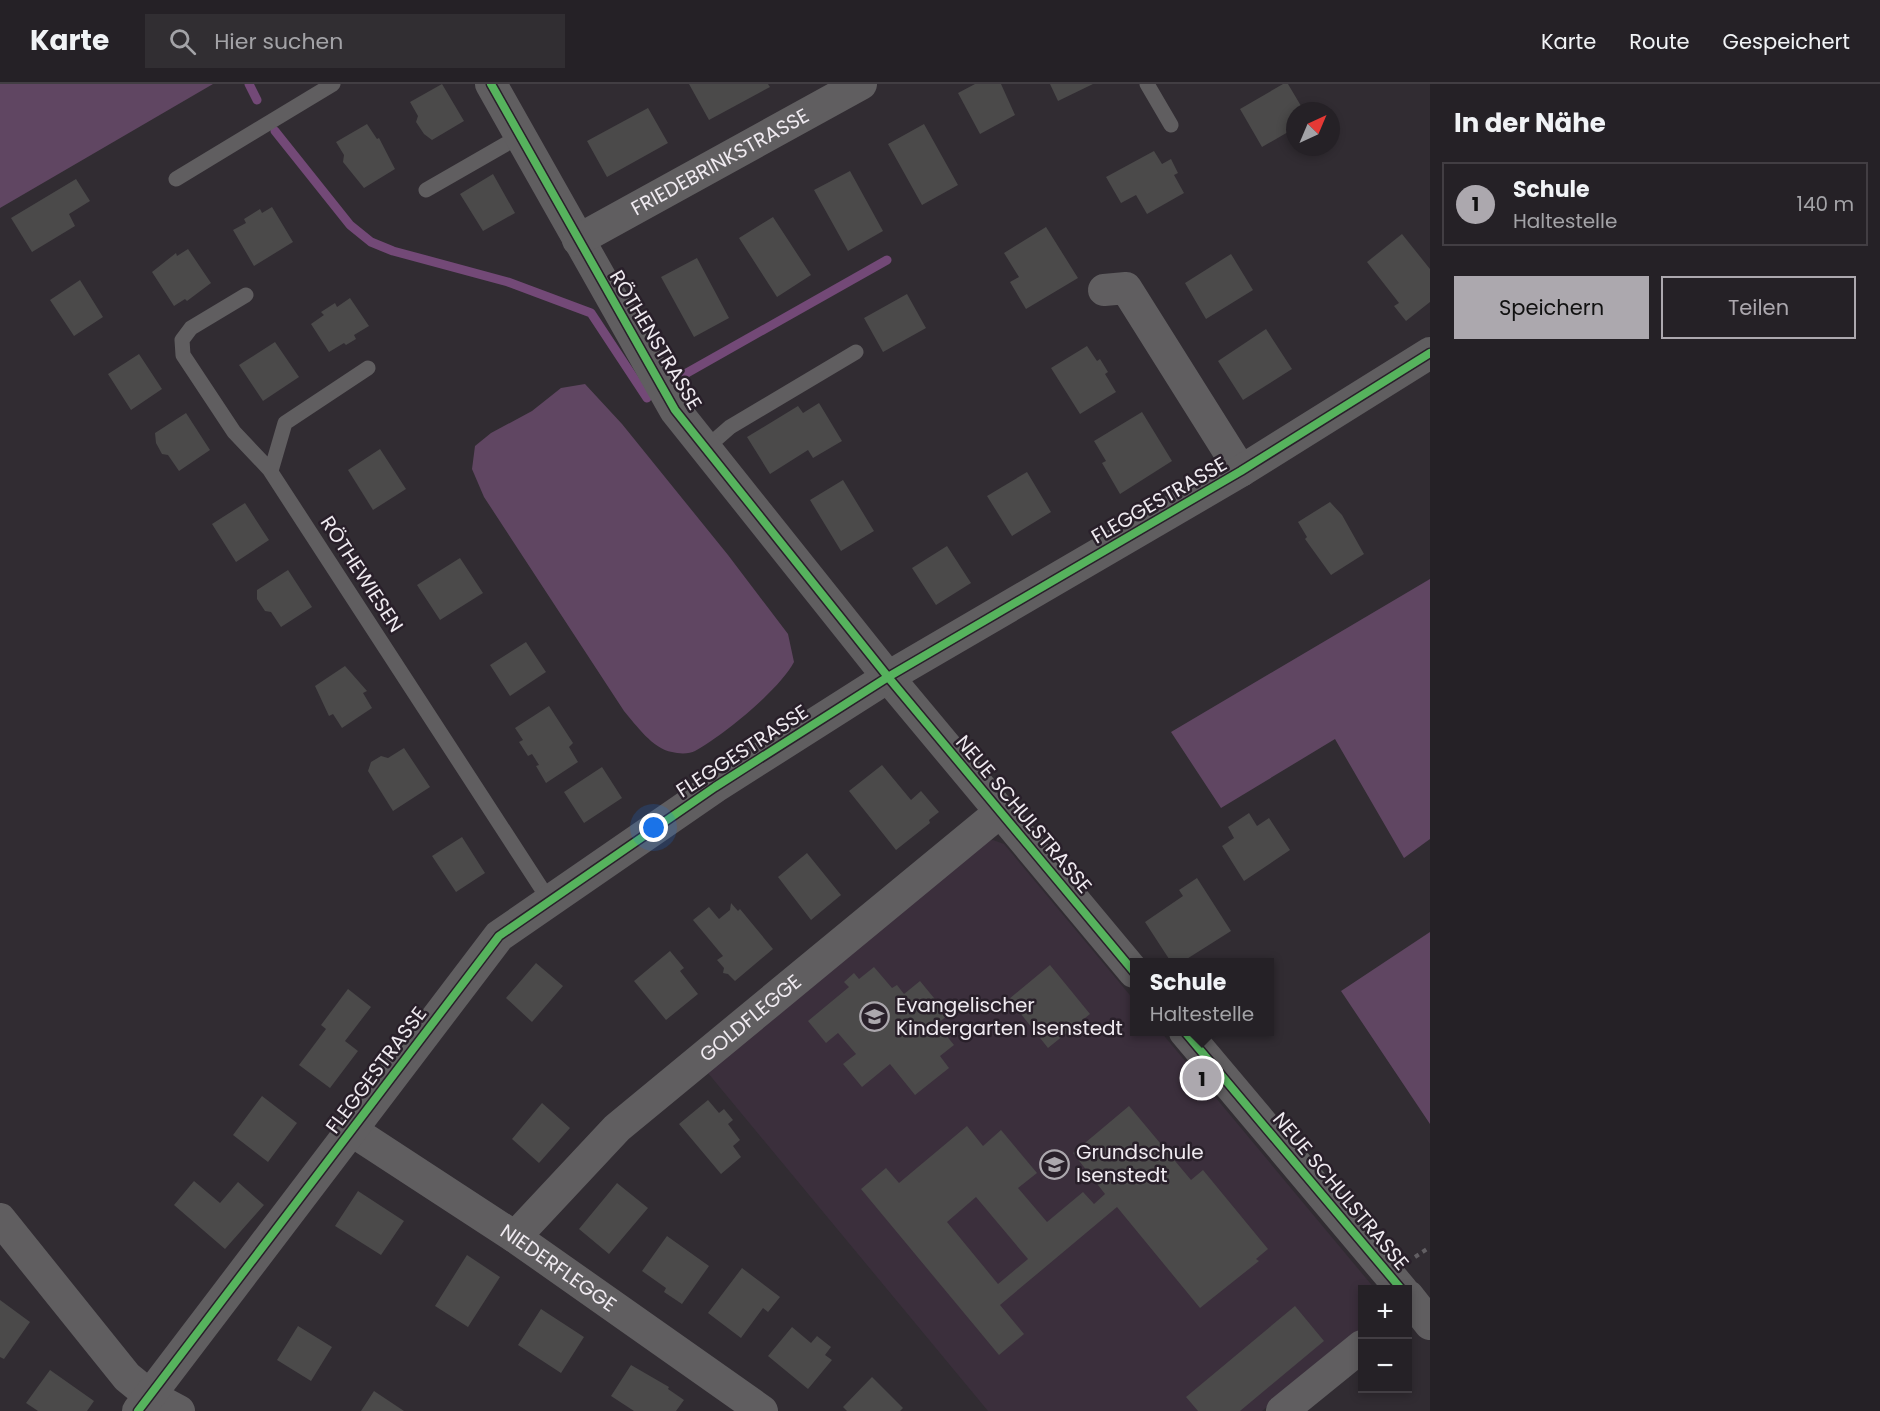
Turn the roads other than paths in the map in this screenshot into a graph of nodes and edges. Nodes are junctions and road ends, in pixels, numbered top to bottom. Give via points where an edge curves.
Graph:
1 (333, 84) edge
2 (491, 84) edge
3 (861, 84) edge
4 (1147, 84) edge
5 (1171, 126) dead end
6 (520, 136) junction
7 (176, 179) dead end
8 (426, 190) dead end
9 (578, 240) junction
10 (1104, 290) dead end
11 (246, 295) dead end
12 (856, 352) dead end
13 (1430, 353) edge
14 (368, 368) dead end
15 (706, 448) junction
16 (271, 471) junction
17 (1241, 471) junction
18 (888, 677) junction
19 (1000, 812) junction
20 (549, 900) junction
21 (1130, 967) edge
22 (1188, 1036) edge
23 (351, 1130) junction
24 (0, 1219) edge
25 (515, 1238) junction
26 (1395, 1285) edge
27 (1358, 1349) edge
28 (144, 1403) edge
29 (745, 1406) edge
30 (179, 1411) edge
31 (1282, 1411) edge

1 - 7 lane
2 - 6 street, RÖTHENSTRASSE
3 - 9 street, FRIEDEBRINKSTRASSE
4 - 5 lane
6 - 8 lane
6 - 9 street, RÖTHENSTRASSE
9 - 15 street, RÖTHENSTRASSE via 675,410
10 - 17 street, FLEGGESTRASSE via 1126,288
11 - 16 lane, RÖTHEWIESEN via 191,328 182,340 183,356 234,432
12 - 15 lane via 729,427
13 - 17 street, FLEGGESTRASSE
14 - 16 lane via 285,423
15 - 18 street, RÖTHENSTRASSE
16 - 20 lane, RÖTHEWIESEN
17 - 18 street, FLEGGESTRASSE
18 - 19 street, NEUE SCHULSTRASSE
18 - 20 street, FLEGGESTRASSE via 715,787
19 - 21 street, NEUE SCHULSTRASSE
19 - 25 street, GOLDFLEGGE via 617,1128
20 - 23 street, FLEGGESTRASSE via 499,936
22 - 26 street, NEUE SCHULSTRASSE
23 - 25 street, NIEDERFLEGGE
23 - 28 street, FLEGGESTRASSE
24 - 28 street
25 - 29 street, NIEDERFLEGGE
27 - 31 street
28 - 30 street

